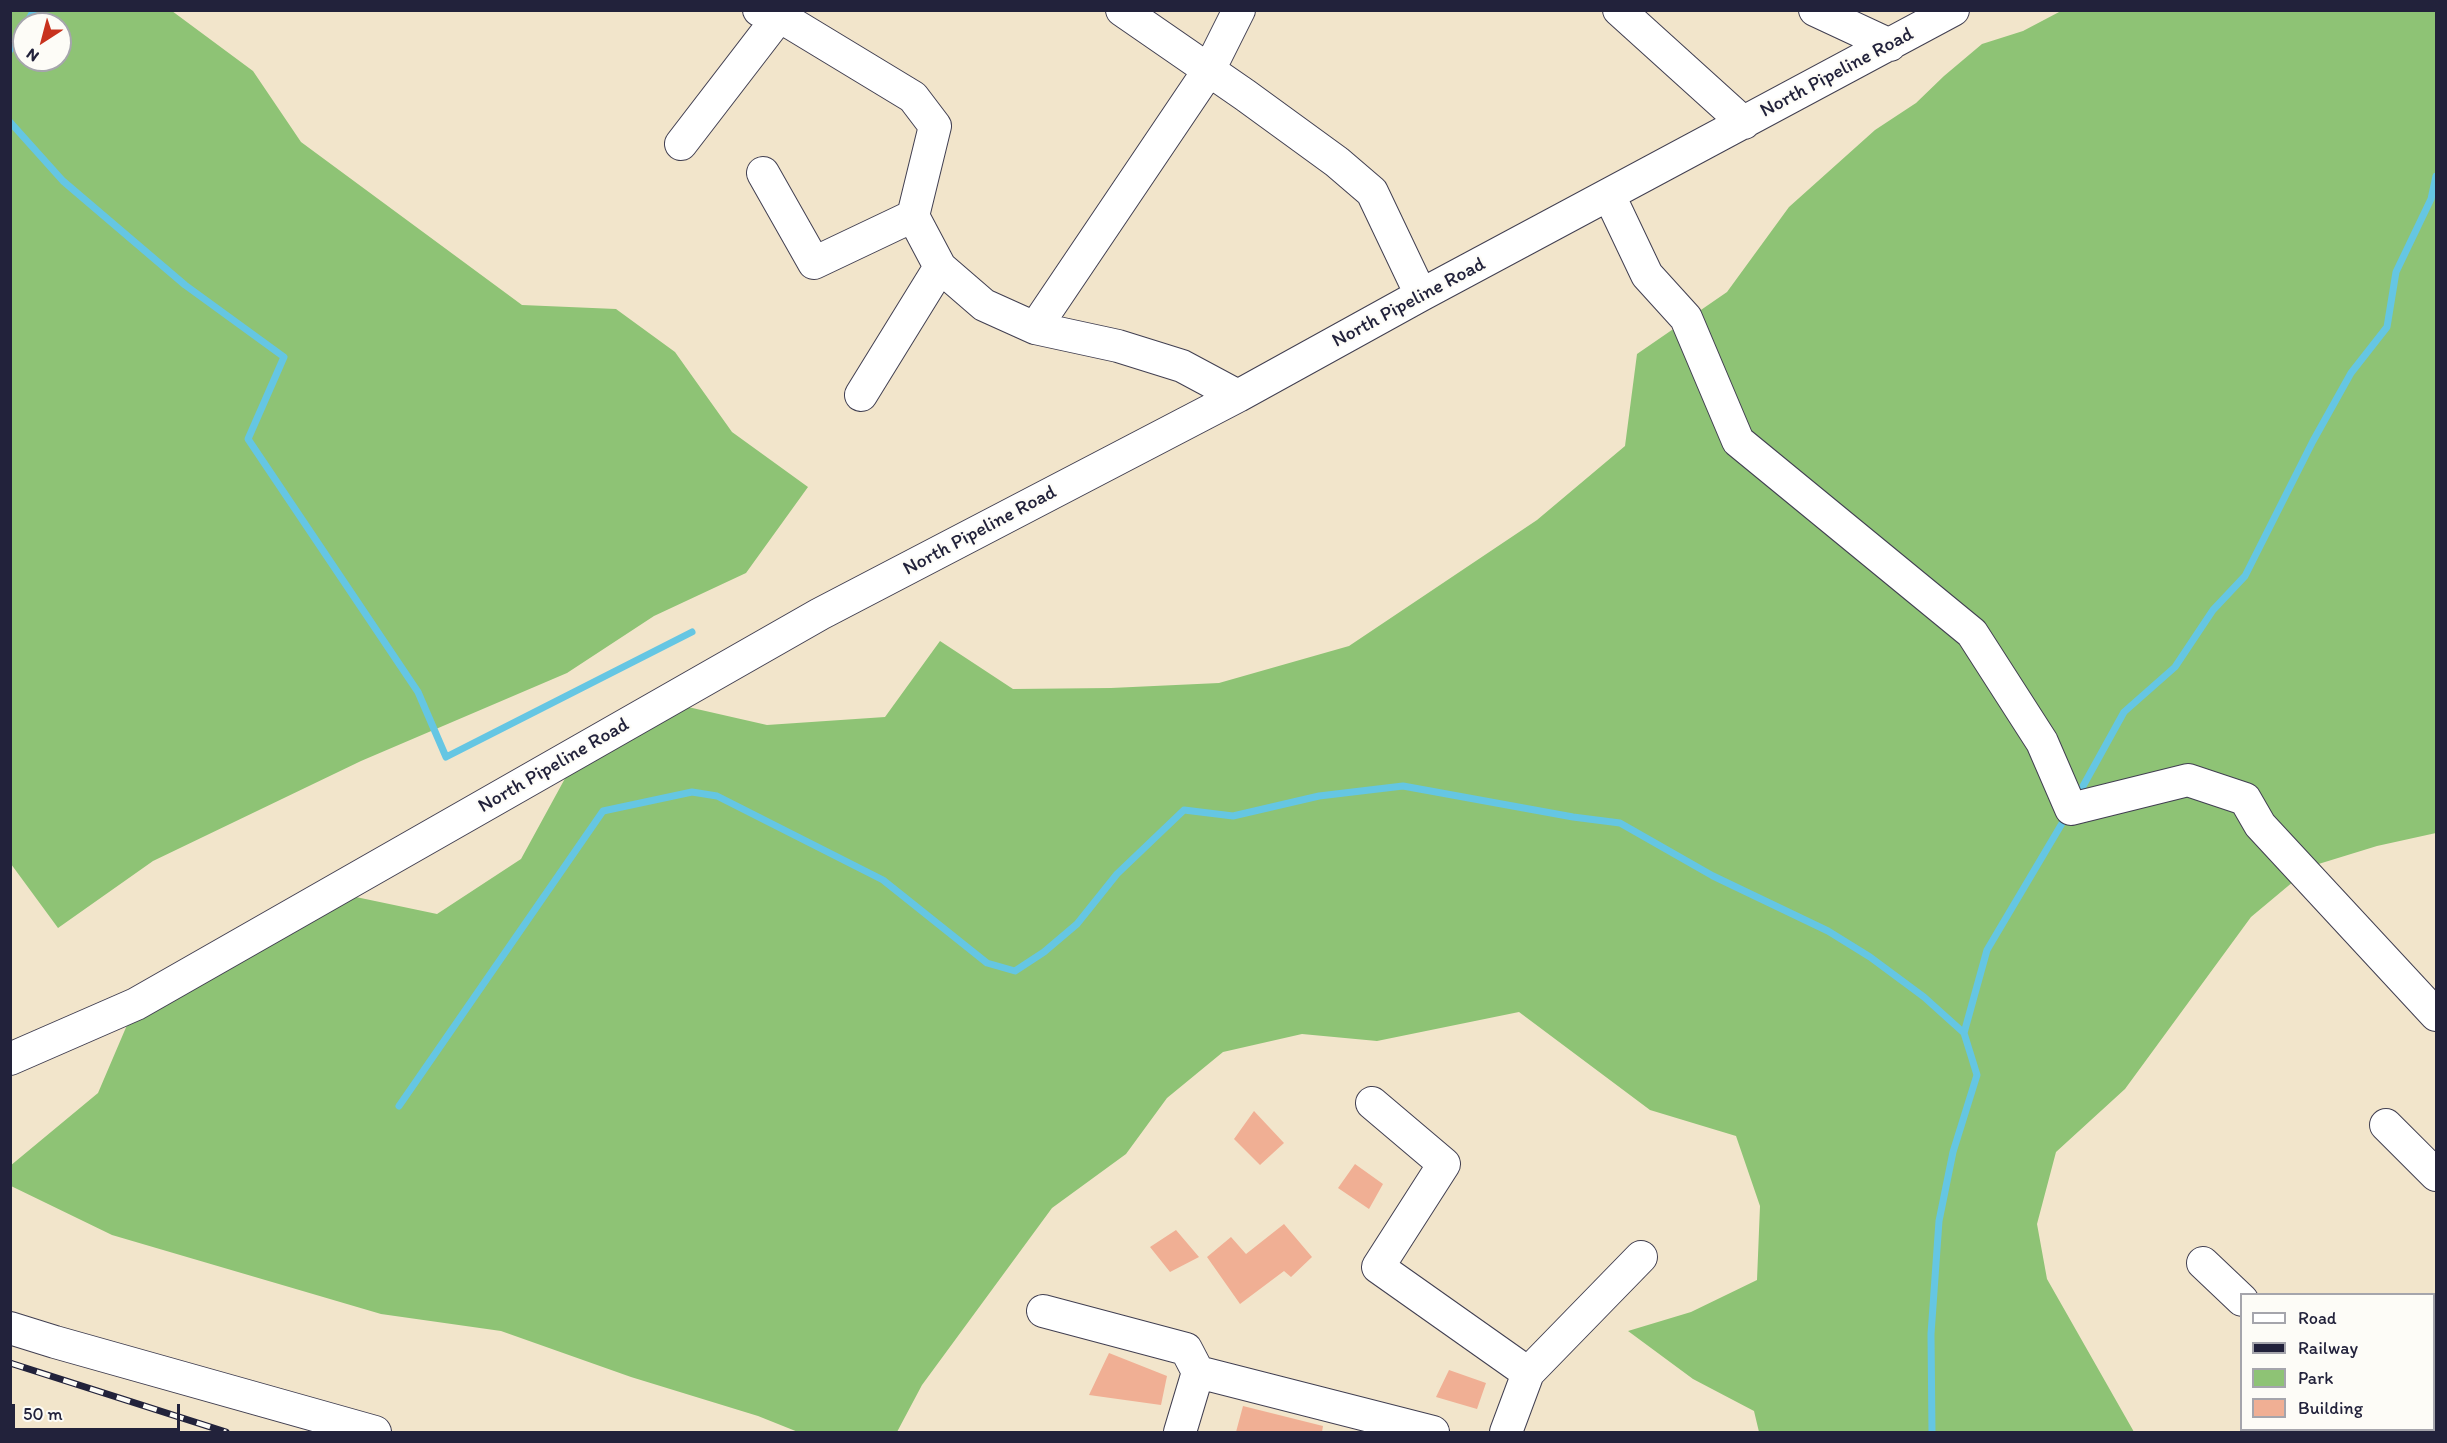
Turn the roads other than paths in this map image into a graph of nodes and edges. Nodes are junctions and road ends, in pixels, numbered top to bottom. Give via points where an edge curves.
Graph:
1 (1122, 10) edge
2 (1239, 10) edge
3 (1619, 10) edge
4 (1815, 10) edge
5 (1953, 10) edge
6 (774, 13) edge
7 (1890, 45) junction
8 (1209, 70) junction
9 (1744, 123) junction
10 (681, 144) dead end
11 (763, 173) dead end
12 (1609, 195) junction
13 (914, 216) junction
14 (940, 267) junction
15 (1421, 295) junction
16 (1035, 328) junction
17 (861, 395) dead end
18 (1238, 396) junction
19 (2436, 1015) edge
20 (10, 1059) edge
21 (1372, 1103) dead end
22 (2386, 1125) dead end
23 (2436, 1175) edge
24 (1641, 1257) dead end
25 (2203, 1263) dead end
26 (2240, 1299) edge
27 (1043, 1311) dead end
28 (10, 1328) edge
29 (1198, 1372) junction
30 (1528, 1372) junction
31 (375, 1432) edge
32 (1180, 1432) edge
33 (1433, 1432) edge
34 (1506, 1432) edge

1 - 8 street
2 - 8 street
3 - 9 street
4 - 7 street
5 - 7 street, North Pipeline Road
6 - 10 street
6 - 13 street via 913,97 935,126
7 - 9 street, North Pipeline Road
8 - 15 street via 1337,162 1372,192
8 - 16 street
9 - 12 street, North Pipeline Road
11 - 13 street via 814,263
12 - 15 street, North Pipeline Road
12 - 19 street via 1647,274 1686,318 1738,441 1972,633 2042,742 2071,808 2188,780 2245,799 2260,825
13 - 14 street
14 - 16 street via 984,305
14 - 17 street
15 - 18 street, North Pipeline Road
16 - 18 street via 1118,346 1182,366
18 - 20 street, North Pipeline Road via 820,614 136,1004
21 - 30 street via 1444,1164 1378,1267
22 - 23 street
24 - 30 street
25 - 26 street
27 - 29 street via 1186,1349
28 - 31 street
29 - 32 street
29 - 33 street
30 - 34 street

